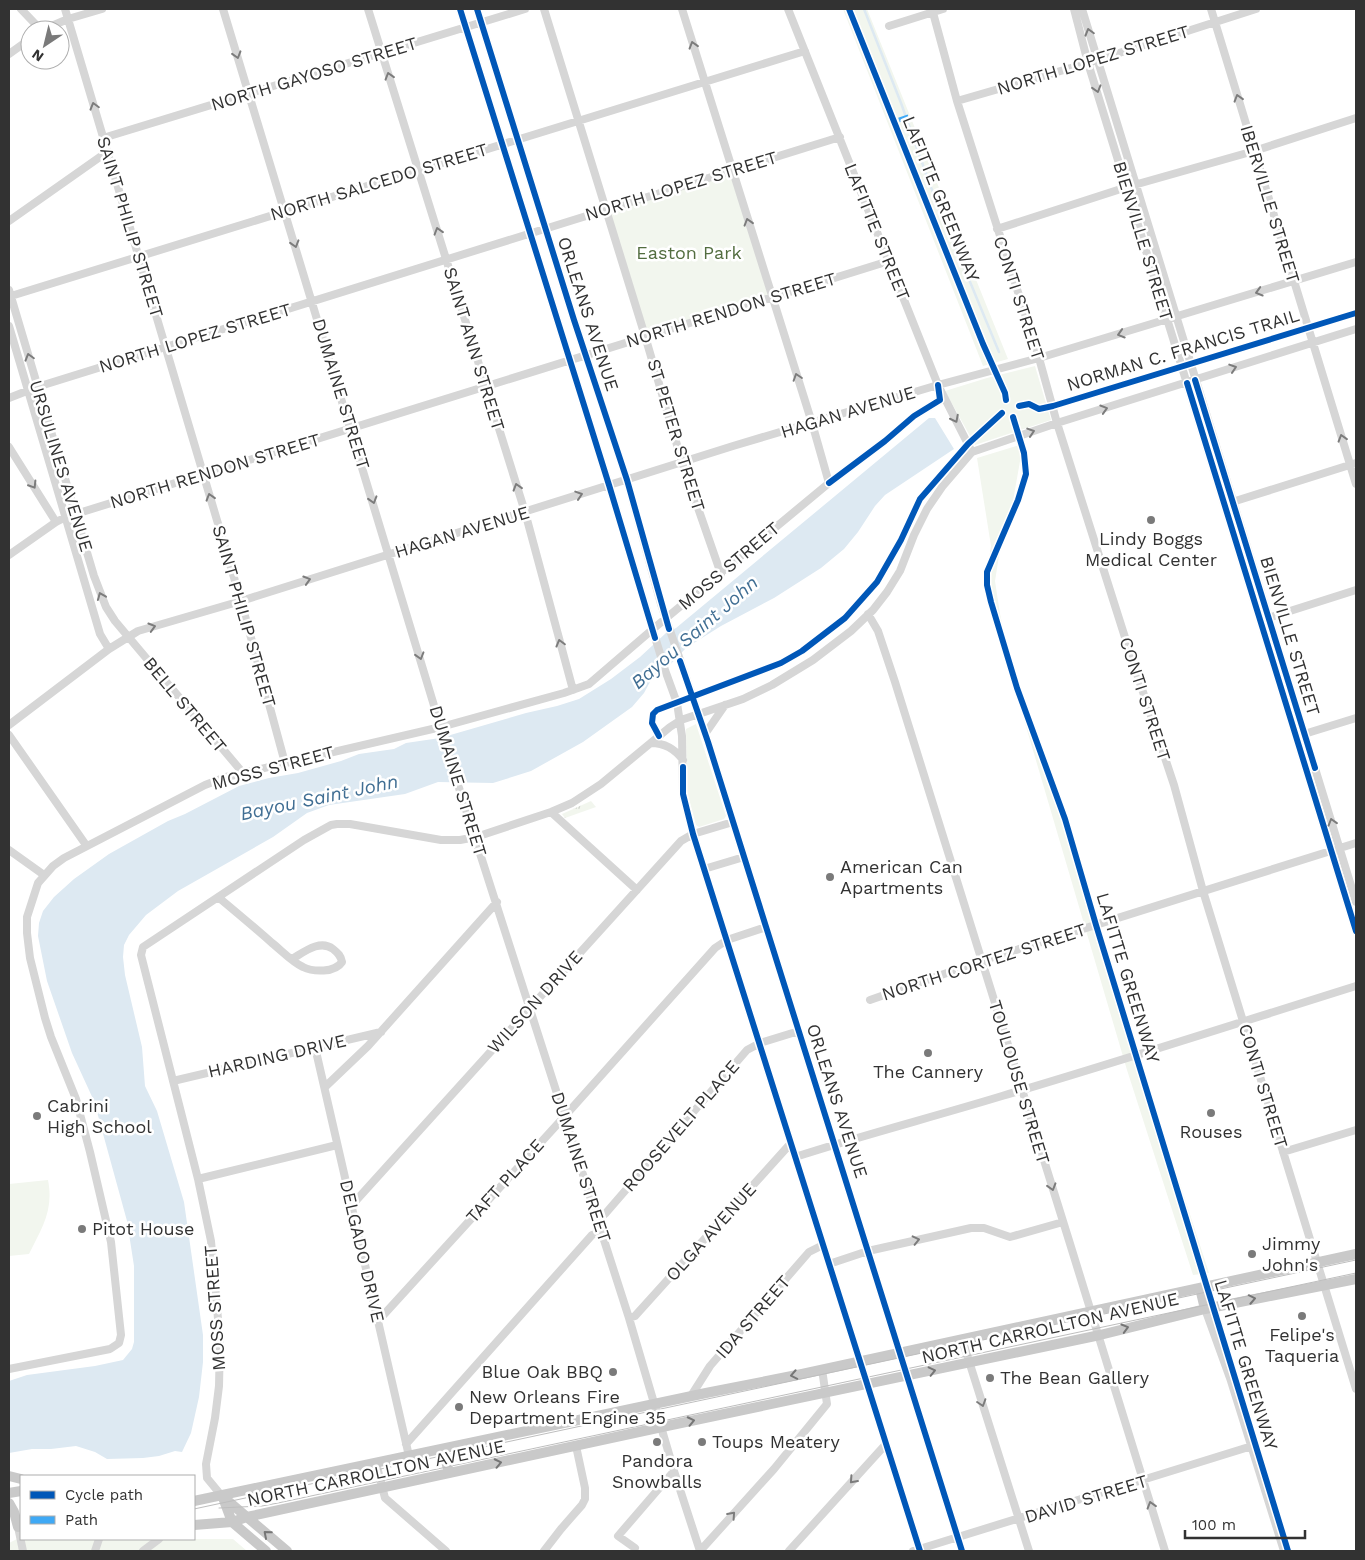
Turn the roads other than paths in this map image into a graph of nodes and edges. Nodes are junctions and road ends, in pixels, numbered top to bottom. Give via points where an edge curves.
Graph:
1 (21, 9) edge
2 (65, 9) edge
3 (102, 9) edge
4 (223, 9) edge
5 (368, 9) edge
6 (460, 9) edge
7 (477, 9) edge
8 (525, 9) edge
9 (544, 9) edge
10 (682, 9) edge
11 (788, 9) edge
12 (943, 9) edge
13 (1074, 9) edge
14 (1082, 9) edge
15 (1210, 9) edge
16 (1256, 9) edge
17 (933, 10) edge
18 (68, 19) junction
19 (32, 20) edge
20 (1214, 21) junction
21 (481, 22) junction
22 (889, 26) dead end
23 (465, 27) junction
24 (20, 46) edge
25 (805, 51) junction
26 (382, 52) junction
27 (9, 54) edge
28 (1093, 62) junction
29 (704, 82) junction
30 (249, 93) junction
31 (957, 101) junction
32 (1356, 118) edge
33 (578, 120) junction
34 (103, 138) junction
35 (840, 138) junction
36 (517, 139) junction
37 (502, 144) junction
38 (1254, 150) junction
39 (107, 152) junction
40 (418, 170) junction
41 (732, 170) junction
42 (1135, 185) junction
43 (1127, 188) junction
44 (606, 209) junction
45 (285, 211) junction
46 (9, 221) edge
47 (545, 228) junction
48 (997, 229) junction
49 (530, 233) junction
50 (138, 256) junction
51 (446, 259) junction
52 (889, 261) junction
53 (1356, 262) edge
54 (1294, 282) junction
55 (10, 293) edge
56 (771, 297) junction
57 (312, 301) junction
58 (1176, 316) junction
59 (1167, 320) junction
60 (9, 326) edge
61 (1356, 329) edge
62 (645, 336) junction
63 (1313, 342) junction
64 (165, 347) junction
65 (586, 355) junction
66 (1039, 358) junction
67 (570, 360) junction
68 (1196, 380) junction
69 (1187, 383) junction
70 (938, 385) junction
71 (486, 386) junction
72 (37, 387) junction
73 (28, 390) junction
74 (9, 398) edge
75 (812, 423) junction
76 (1057, 423) junction
77 (351, 428) junction
78 (9, 447) edge
79 (972, 452) junction
80 (682, 462) junction
81 (1353, 464) edge
82 (204, 474) junction
83 (627, 480) junction
84 (829, 483) junction
85 (1356, 484) edge
86 (609, 485) junction
87 (1233, 501) junction
88 (1225, 504) junction
89 (525, 512) junction
90 (75, 515) junction
91 (66, 517) junction
92 (56, 522) junction
93 (390, 554) junction
94 (9, 555) edge
95 (721, 574) junction
96 (1356, 590) edge
97 (241, 601) junction
98 (868, 614) junction
99 (1269, 617) junction
100 (666, 618) junction
101 (1260, 620) junction
102 (653, 629) junction
103 (128, 636) junction
104 (109, 649) junction
105 (573, 690) junction
106 (726, 704) junction
107 (698, 713) junction
108 (1356, 718) edge
109 (681, 720) junction
110 (9, 725) edge
111 (441, 727) junction
112 (705, 734) junction
113 (1304, 734) junction
114 (9, 735) edge
115 (1296, 737) junction
116 (651, 743) junction
117 (683, 760) junction
118 (285, 763) junction
119 (243, 773) junction
120 (551, 812) junction
121 (733, 822) junction
122 (693, 834) junction
123 (476, 837) junction
124 (1356, 844) edge
125 (86, 845) junction
126 (9, 850) edge
127 (1336, 850) junction
128 (744, 857) junction
129 (704, 869) junction
130 (44, 875) junction
131 (637, 890) junction
132 (1203, 891) junction
133 (218, 897) junction
134 (497, 902) junction
135 (1356, 902) edge
136 (766, 927) junction
137 (1356, 931) edge
138 (727, 940) junction
139 (292, 959) junction
140 (981, 961) junction
141 (1356, 986) edge
142 (870, 1000) dead end
143 (530, 1007) junction
144 (1243, 1022) junction
145 (799, 1031) junction
146 (381, 1032) junction
147 (760, 1043) junction
148 (315, 1047) junction
149 (173, 1081) junction
150 (325, 1087) junction
151 (1022, 1090) junction
152 (564, 1117) junction
153 (1356, 1130) edge
154 (791, 1143) junction
155 (835, 1144) junction
156 (337, 1145) junction
157 (1283, 1152) junction
158 (795, 1157) junction
159 (198, 1179) junction
160 (352, 1205) junction
161 (596, 1218) junction
162 (1063, 1222) junction
163 (601, 1232) junction
164 (823, 1245) junction
165 (868, 1251) junction
166 (1356, 1254) edge
167 (1317, 1262) junction
168 (829, 1264) junction
169 (1356, 1279) edge
170 (1324, 1285) junction
171 (1200, 1288) junction
172 (1205, 1309) junction
173 (1091, 1311) junction
174 (629, 1318) junction
175 (378, 1321) junction
176 (1100, 1336) junction
177 (962, 1339) junction
178 (900, 1353) junction
179 (859, 1361) junction
180 (969, 1363) junction
181 (9, 1369) edge
182 (822, 1370) junction
183 (907, 1377) junction
184 (867, 1385) junction
185 (1356, 1389) edge
186 (826, 1394) junction
187 (691, 1396) junction
188 (654, 1404) junction
189 (662, 1427) junction
190 (406, 1444) junction
191 (886, 1444) junction
192 (576, 1446) junction
193 (1252, 1446) junction
194 (443, 1449) junction
195 (409, 1456) junction
196 (376, 1463) junction
197 (674, 1471) junction
198 (449, 1473) junction
199 (1143, 1481) junction
200 (382, 1488) junction
201 (222, 1494) junction
202 (195, 1502) edge
203 (9, 1503) edge
204 (247, 1517) junction
205 (1018, 1520) junction
206 (232, 1522) junction
207 (195, 1526) edge
208 (16, 1528) edge
209 (958, 1538) junction
210 (158, 1540) edge
211 (634, 1548) dead end
212 (23, 1551) edge
213 (144, 1551) edge
214 (266, 1551) edge
215 (287, 1551) edge
216 (446, 1551) edge
217 (544, 1551) edge
218 (700, 1551) edge
219 (789, 1551) edge
220 (917, 1551) edge
221 (962, 1551) edge
222 (1029, 1551) edge
223 (1165, 1551) edge
224 (1284, 1551) edge

1 - 19 street
2 - 18 street, SAINT PHILIP STREET
3 - 18 street
4 -> 30 street, DUMAINE STREET
5 - 26 street, SAINT ANN STREET
6 - 23 street, ORLEANS AVENUE
7 - 21 street, ORLEANS AVENUE
8 - 21 street, NORTH GAYOSO STREET
9 - 33 street, ST PETER STREET
29 -> 10 street
11 - 25 street, LAFITTE STREET
12 - 17 street
13 - 28 street, BIENVILLE STREET
28 -> 14 street, BIENVILLE STREET
15 - 20 street, IBERVILLE STREET
16 - 20 street, NORTH LOPEZ STREET
17 - 22 street
17 - 31 street, CONTI STREET
34 -> 18 street, SAINT PHILIP STREET
20 - 28 street, NORTH LOPEZ STREET
38 -> 20 street, IBERVILLE STREET
21 - 23 street, NORTH GAYOSO STREET
21 - 36 street, ORLEANS AVENUE
23 - 26 street, NORTH GAYOSO STREET
23 - 37 street, ORLEANS AVENUE
24 - 27 street
25 - 29 street, NORTH SALCEDO STREET
25 - 35 street, LAFITTE STREET
26 - 30 street, NORTH GAYOSO STREET
40 -> 26 street, SAINT ANN STREET
28 - 31 street, NORTH LOPEZ STREET
28 - 42 street, BIENVILLE STREET
28 -> 43 street, BIENVILLE STREET
29 - 33 street, NORTH SALCEDO STREET
29 - 41 street
30 - 34 street, NORTH GAYOSO STREET
30 - 45 street, DUMAINE STREET
31 - 48 street, CONTI STREET
32 - 38 street
33 - 36 street, NORTH SALCEDO STREET
33 - 44 street, ST PETER STREET
34 - 39 street, SAINT PHILIP STREET
35 - 41 street, NORTH LOPEZ STREET
35 - 52 street, LAFITTE STREET
36 - 37 street, NORTH SALCEDO STREET
36 - 47 street, ORLEANS AVENUE
37 - 40 street, NORTH SALCEDO STREET
37 - 49 street, ORLEANS AVENUE
38 - 42 street
38 - 54 street, IBERVILLE STREET
39 - 46 street
39 - 50 street, SAINT PHILIP STREET
40 - 45 street, NORTH SALCEDO STREET
51 -> 40 street, SAINT ANN STREET
41 - 44 street, NORTH LOPEZ STREET
56 -> 41 street
42 - 43 street
42 - 58 street, BIENVILLE STREET
43 - 48 street
43 - 59 street, BIENVILLE STREET
44 - 47 street, NORTH LOPEZ STREET
44 - 62 street, ST PETER STREET
45 - 50 street, NORTH SALCEDO STREET
45 -> 57 street, DUMAINE STREET
47 - 49 street, NORTH LOPEZ STREET
47 - 65 street, ORLEANS AVENUE
48 - 66 street, CONTI STREET
49 - 51 street, NORTH LOPEZ STREET
49 - 67 street, ORLEANS AVENUE
50 - 55 street, NORTH SALCEDO STREET
50 - 64 street, SAINT PHILIP STREET
51 - 57 street, NORTH LOPEZ STREET
51 - 71 street, SAINT ANN STREET
52 - 56 street, NORTH RENDON STREET
52 - 70 street, LAFITTE STREET
53 - 54 street, HAGAN AVENUE
54 -> 58 street, HAGAN AVENUE
54 - 63 street, IBERVILLE STREET
72 -> 55 street, URSULINES AVENUE
56 - 62 street, NORTH RENDON STREET
75 -> 56 street
57 - 64 street, NORTH LOPEZ STREET
57 - 77 street, DUMAINE STREET
58 - 59 street, HAGAN AVENUE
58 - 68 street, BIENVILLE STREET
59 -> 66 street, HAGAN AVENUE
59 - 69 street, BIENVILLE STREET
60 - 73 street, URSULINES AVENUE
61 - 63 street
62 - 65 street, NORTH RENDON STREET
62 - 80 street, ST PETER STREET
68 -> 63 street
81 -> 63 street, IBERVILLE STREET
64 - 72 street, NORTH LOPEZ STREET
64 - 82 street, SAINT PHILIP STREET
65 - 67 street, NORTH RENDON STREET
65 - 83 street, ORLEANS AVENUE
66 - 70 street, HAGAN AVENUE
66 - 76 street, CONTI STREET
67 - 71 street, NORTH RENDON STREET
67 - 86 street, ORLEANS AVENUE
68 - 69 street
68 - 87 street, BIENVILLE STREET
76 -> 69 street
69 - 88 street, BIENVILLE STREET
70 - 75 street, HAGAN AVENUE
70 -> 79 street, LAFITTE STREET
70 - 84 street, MOSS STREET via 940,400 914,416
71 - 77 street, NORTH RENDON STREET
89 -> 71 street, SAINT ANN STREET
72 - 73 street, NORTH LOPEZ STREET
72 - 90 street, URSULINES AVENUE
73 - 74 street, NORTH LOPEZ STREET
73 - 91 street, URSULINES AVENUE
75 - 80 street, HAGAN AVENUE
75 - 84 street
79 -> 76 street
76 - 132 street, CONTI STREET via 1174,785
77 - 82 street, NORTH RENDON STREET
77 -> 93 street, DUMAINE STREET
78 -> 92 street
79 - 98 street, MOSS STREET via 927,509 900,571
80 - 83 street, HAGAN AVENUE
80 - 95 street, ST PETER STREET
81 - 85 street, IBERVILLE STREET
81 - 87 street
82 - 90 street, NORTH RENDON STREET
97 -> 82 street, SAINT PHILIP STREET
83 - 86 street, HAGAN AVENUE
83 - 100 street, ORLEANS AVENUE
84 - 95 street, MOSS STREET
89 -> 86 street, HAGAN AVENUE
86 - 102 street, ORLEANS AVENUE
87 - 88 street
87 - 99 street, BIENVILLE STREET
88 - 101 street, BIENVILLE STREET
89 - 93 street, HAGAN AVENUE
105 -> 89 street, SAINT ANN STREET
90 - 91 street, NORTH RENDON STREET
103 -> 90 street, URSULINES AVENUE via 106,607
91 - 92 street, NORTH RENDON STREET
91 - 104 street, URSULINES AVENUE via 100,634
92 - 94 street, NORTH RENDON STREET
97 -> 93 street, HAGAN AVENUE
93 -> 111 street, DUMAINE STREET
95 - 100 street, MOSS STREET
96 - 99 street
103 -> 97 street, HAGAN AVENUE
97 - 118 street, SAINT PHILIP STREET
98 - 106 street, MOSS STREET via 802,668
98 - 140 street, TOULOUSE STREET via 878,631
99 - 101 street
99 - 113 street, BIENVILLE STREET
100 - 102 street, MOSS STREET
100 - 107 street, ORLEANS AVENUE
101 - 115 street, BIENVILLE STREET
102 - 105 street, MOSS STREET via 595,680
102 - 109 street, ORLEANS AVENUE
103 - 104 street, HAGAN AVENUE
103 - 119 street, BELL STREET
104 - 110 street, HAGAN AVENUE
105 - 111 street, MOSS STREET
106 - 107 street, MOSS STREET
106 - 112 street
107 - 109 street, MOSS STREET
107 - 112 street, ORLEANS AVENUE
108 - 113 street
109 - 116 street, MOSS STREET
109 - 117 street, ORLEANS AVENUE
111 - 118 street, MOSS STREET
111 - 123 street, DUMAINE STREET
112 - 121 street, ORLEANS AVENUE
113 - 115 street
127 -> 113 street, BIENVILLE STREET
114 - 125 street
115 - 127 street, BIENVILLE STREET
116 - 117 street via 666,745
116 - 120 street, MOSS STREET via 601,784
117 - 122 street, ORLEANS AVENUE via 683,794
118 - 119 street, MOSS STREET
119 - 125 street, MOSS STREET via 205,785
120 - 123 street, MOSS STREET
120 - 131 street
121 - 122 street, WILSON DRIVE
121 - 128 street, ORLEANS AVENUE
122 - 129 street, ORLEANS AVENUE
122 - 131 street, WILSON DRIVE via 680,841
123 - 133 street, MOSS STREET via 446,841 350,824 331,825
123 - 134 street, DUMAINE STREET
124 - 127 street, NORTH CORTEZ STREET
125 - 130 street, MOSS STREET via 52,866
126 - 130 street
127 - 132 street, NORTH CORTEZ STREET
127 - 135 street, BIENVILLE STREET
127 - 137 street, BIENVILLE STREET
128 - 129 street
128 - 136 street, ORLEANS AVENUE
129 - 138 street, ORLEANS AVENUE
130 - 181 street, MOSS STREET via 34,892 27,917 30,958 51,1037 76,1099 90,1152 111,1242 121,1335 119,1343 110,1349
131 - 143 street, WILSON DRIVE
132 - 140 street, NORTH CORTEZ STREET
132 - 144 street, CONTI STREET
133 - 139 street
133 - 149 street, MOSS STREET via 145,946 141,952
134 - 143 street, DUMAINE STREET
134 - 146 street, HARDING DRIVE
136 - 138 street, TAFT PLACE
136 - 145 street, ORLEANS AVENUE
138 - 147 street, ORLEANS AVENUE
138 - 152 street, TAFT PLACE via 715,948
139 - 139 street via 319,945 326,945 339,955 342,962 338,967 312,970
140 - 142 street, NORTH CORTEZ STREET
140 - 151 street, TOULOUSE STREET
141 - 144 street
143 - 152 street, DUMAINE STREET
143 - 160 street, WILSON DRIVE
144 - 151 street
144 - 157 street, CONTI STREET
145 - 147 street, ROOSEVELT PLACE
145 - 155 street, ORLEANS AVENUE
146 - 148 street, HARDING DRIVE
146 - 150 street, HARDING DRIVE
147 - 154 street, ORLEANS AVENUE
147 - 161 street, ROOSEVELT PLACE via 747,1050 604,1214
148 - 149 street, HARDING DRIVE
148 - 150 street, DELGADO DRIVE
149 - 159 street, MOSS STREET
150 - 156 street, DELGADO DRIVE
151 - 155 street
151 -> 162 street, TOULOUSE STREET
152 - 161 street, DUMAINE STREET
152 - 175 street, TAFT PLACE
153 - 157 street
154 - 158 street, ORLEANS AVENUE
154 - 174 street, OLGA AVENUE via 635,1316
155 - 158 street
155 - 165 street, ORLEANS AVENUE
156 - 159 street
156 - 160 street, DELGADO DRIVE
157 - 167 street, CONTI STREET
158 - 164 street, ORLEANS AVENUE
159 - 201 street, MOSS STREET via 211,1241 220,1341 219,1386 206,1464 207,1478
160 - 175 street, DELGADO DRIVE
161 - 163 street, DUMAINE STREET
165 -> 162 street via 970,1228 984,1228 1010,1237
162 - 173 street, TOULOUSE STREET
163 - 174 street, DUMAINE STREET
163 - 190 street via 592,1235
164 - 168 street, ORLEANS AVENUE
164 - 187 street, IDA STREET via 810,1252 710,1366
165 - 168 street
165 - 178 street, ORLEANS AVENUE
166 - 167 main road, NORTH CARROLLTON AVENUE
167 - 170 street, CONTI STREET
167 - 171 main road, NORTH CARROLLTON AVENUE
168 - 179 street, ORLEANS AVENUE
169 - 170 main road, NORTH CARROLLTON AVENUE
172 -> 170 main road, NORTH CARROLLTON AVENUE
170 - 185 street, CONTI STREET
171 - 172 main road
171 - 173 main road, NORTH CARROLLTON AVENUE
176 -> 172 main road, NORTH CARROLLTON AVENUE
172 - 193 street
173 - 176 street, TOULOUSE STREET
173 - 177 main road, NORTH CARROLLTON AVENUE
174 - 188 street, DUMAINE STREET
175 - 190 street, DELGADO DRIVE
176 - 180 main road, NORTH CARROLLTON AVENUE
176 - 199 street, TOULOUSE STREET
177 - 178 main road, NORTH CARROLLTON AVENUE
177 - 180 street
178 - 179 main road, NORTH CARROLLTON AVENUE
178 - 183 street, ORLEANS AVENUE
179 - 182 main road, NORTH CARROLLTON AVENUE
179 - 184 street, ORLEANS AVENUE
183 -> 180 main road, NORTH CARROLLTON AVENUE
180 -> 205 street
182 - 186 street
182 -> 187 main road, NORTH CARROLLTON AVENUE
183 - 184 main road, NORTH CARROLLTON AVENUE
183 - 209 street, ORLEANS AVENUE
184 - 186 main road, NORTH CARROLLTON AVENUE
184 - 191 street, ORLEANS AVENUE
189 -> 186 main road, NORTH CARROLLTON AVENUE
218 -> 186 street via 827,1404
187 - 188 main road, NORTH CARROLLTON AVENUE
188 - 189 street, DUMAINE STREET
188 - 194 main road, NORTH CARROLLTON AVENUE
189 - 192 main road, NORTH CARROLLTON AVENUE
189 - 197 street, DUMAINE STREET
190 - 195 street, DELGADO DRIVE
191 -> 219 street
191 - 220 street, ORLEANS AVENUE
198 -> 192 main road, NORTH CARROLLTON AVENUE
192 - 217 street via 585,1499
193 - 199 street, DAVID STREET
193 - 224 street
194 - 195 main road, NORTH CARROLLTON AVENUE
194 - 198 main road
195 - 196 main road, NORTH CARROLLTON AVENUE
196 - 200 street
196 - 201 main road, NORTH CARROLLTON AVENUE
197 - 211 street via 618,1536
197 - 218 street, DUMAINE STREET
198 - 200 main road, NORTH CARROLLTON AVENUE
199 - 205 street, DAVID STREET
223 -> 199 street, TOULOUSE STREET
200 - 204 main road, NORTH CARROLLTON AVENUE
200 - 216 street via 386,1498
201 - 202 main road, NORTH CARROLLTON AVENUE
201 - 204 main road
201 - 206 main road
203 - 208 main road
204 - 206 main road, NORTH CARROLLTON AVENUE
215 -> 204 main road
205 - 209 street, DAVID STREET
205 - 222 street
206 - 207 main road, NORTH CARROLLTON AVENUE
206 - 214 main road
208 - 212 street
209 - 220 street, DAVID STREET
209 - 221 street, ORLEANS AVENUE
210 - 213 street

